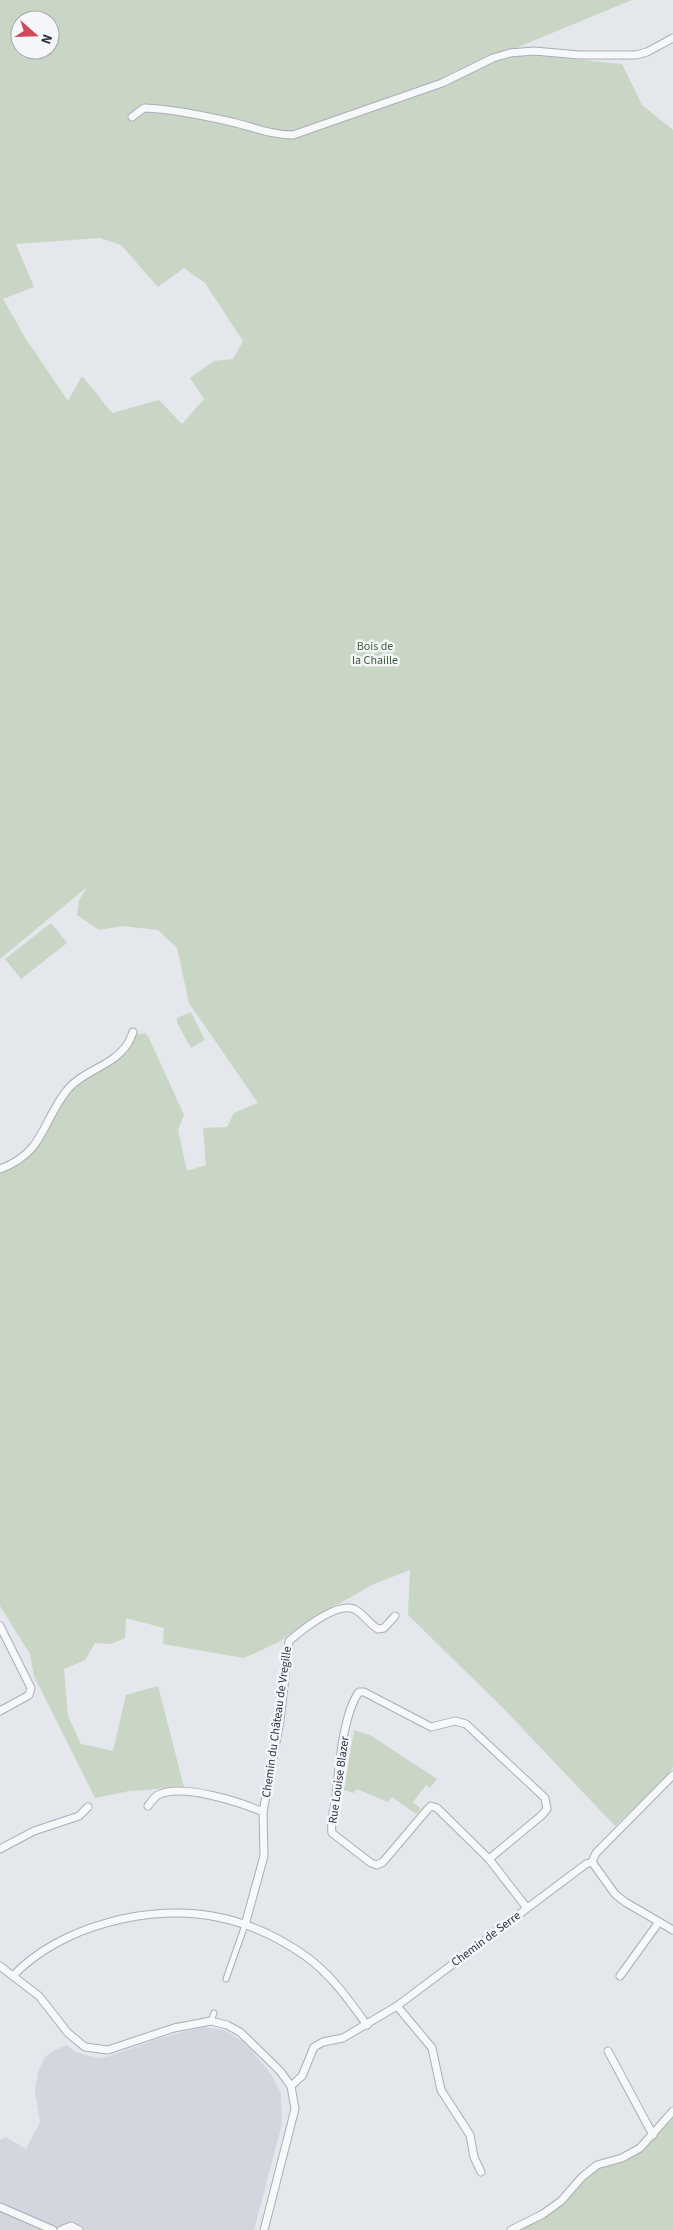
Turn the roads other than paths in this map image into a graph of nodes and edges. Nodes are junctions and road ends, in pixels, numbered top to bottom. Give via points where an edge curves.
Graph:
1 (673, 38) edge
2 (132, 117) dead end
3 (133, 1032) dead end
4 (0, 1169) edge
5 (395, 1616) dead end
6 (0, 1626) edge
7 (0, 1711) edge
8 (673, 1775) edge
9 (148, 1806) dead end
10 (88, 1807) dead end
11 (263, 1812) junction
12 (0, 1849) edge
13 (489, 1859) junction
14 (592, 1862) junction
15 (527, 1908) junction
16 (659, 1922) junction
17 (245, 1925) junction
18 (673, 1930) edge
19 (0, 1966) edge
20 (13, 1976) junction
21 (620, 1976) dead end
22 (226, 1979) dead end
23 (397, 2006) junction
24 (214, 2012) dead end
25 (211, 2022) junction
26 (366, 2026) junction
27 (608, 2051) dead end
28 (291, 2086) junction
29 (673, 2111) edge
30 (653, 2136) junction
31 (480, 2172) dead end
32 (0, 2207) edge
33 (53, 2230) edge
34 (61, 2230) edge
35 (79, 2230) edge
36 (264, 2230) edge
37 (511, 2230) edge

1 - 2 street via 636,55 510,53 442,83 293,135 278,135 164,109 144,108
3 - 4 street via 126,1046 67,1090 28,1154
5 - 11 street, Chemin du Château de Vregille via 384,1628 378,1629 358,1611 341,1608 306,1627 289,1641 280,1721
6 - 7 street via 31,1688 29,1694
8 - 14 street, Chemin de Serre via 596,1853
9 - 11 street, Chemin du Château de Vregille via 157,1796 179,1791
10 - 12 street via 79,1816 34,1831
11 - 17 street, Chemin du Château de Vregille via 264,1856
13 - 13 street, Rue Louise Blazer via 432,1806 377,1865 332,1834 342,1749 359,1692 431,1727 455,1721 466,1724 545,1798 547,1809 542,1815
13 - 15 street, Rue Louise Blazer
14 - 15 street, Chemin de Serre
14 - 16 street via 615,1894
15 - 23 street, Chemin de Serre
16 - 18 street
16 - 21 street
17 - 20 street via 188,1914 129,1918 94,1926 49,1948
17 - 22 street, Chemin du Château de Vregille
17 - 26 street via 272,1936 324,1972 342,1990
19 - 20 street
20 - 25 street via 39,1996 76,2041 96,2049 108,2050 174,2028
23 - 26 street, Chemin de Serre
23 - 31 street via 432,2048 441,2090 470,2136
24 - 25 street
25 - 28 street via 240,2032
26 - 28 street, Chemin de Serre via 343,2038 314,2047 302,2076
27 - 30 street
28 - 36 street via 295,2109
29 - 30 street
30 - 37 street via 628,2155 597,2165 553,2207
32 - 33 street
34 - 35 street via 71,2226

